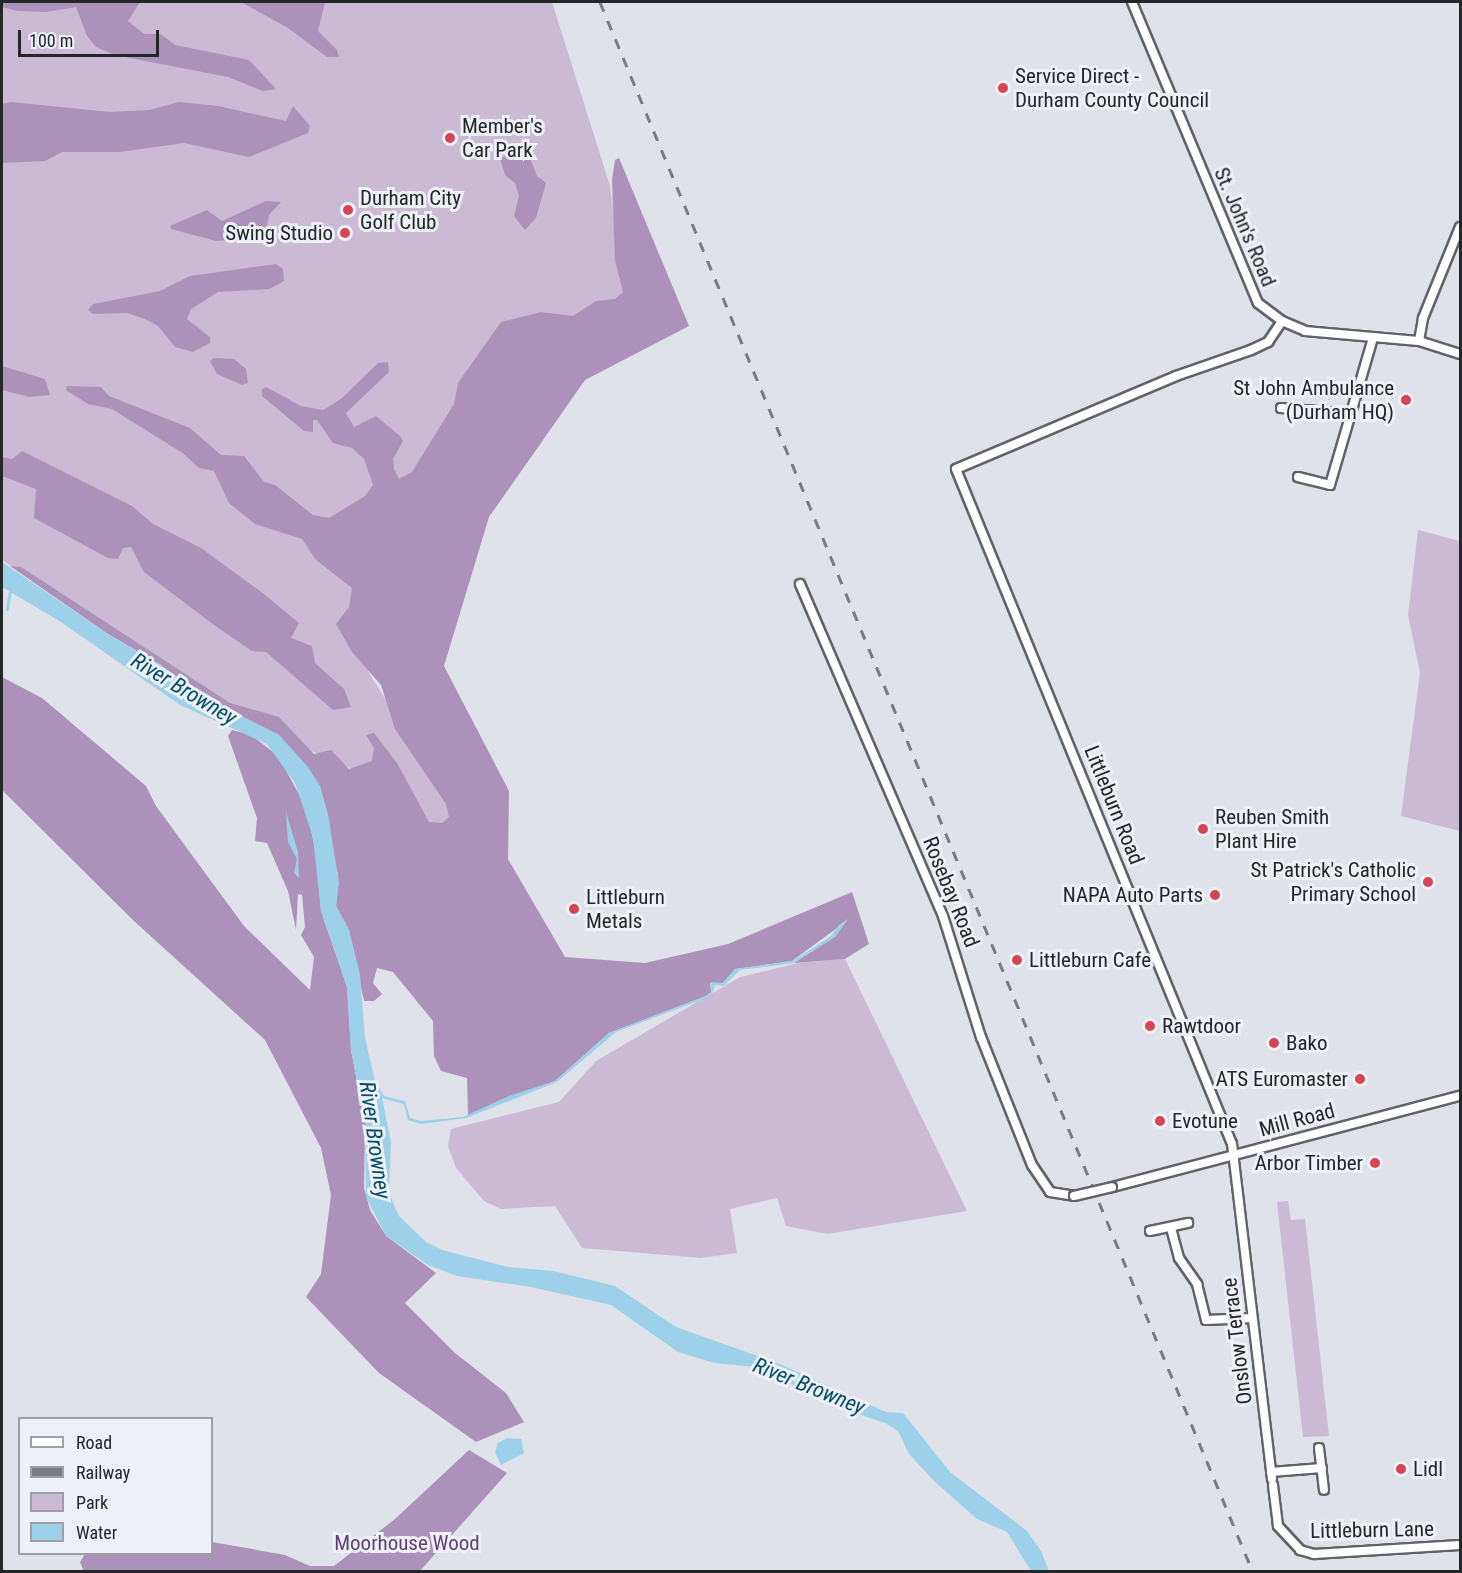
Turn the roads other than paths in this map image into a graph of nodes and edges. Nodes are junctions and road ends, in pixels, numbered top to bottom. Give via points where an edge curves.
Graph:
1 (1132, 2) edge
2 (1461, 227) edge
3 (1282, 321) junction
4 (1373, 338) junction
5 (1419, 341) junction
6 (1461, 354) edge
7 (1281, 408) dead end
8 (1352, 414) junction
9 (1298, 477) dead end
10 (800, 584) dead end
11 (1461, 1096) edge
12 (1235, 1155) junction
13 (1074, 1196) joint
14 (1188, 1223) dead end
15 (1171, 1228) junction
16 (1150, 1230) dead end
17 (1252, 1318) junction
18 (1319, 1448) dead end
19 (1322, 1468) junction
20 (1272, 1479) junction
21 (1324, 1490) dead end
22 (1275, 1507) joint
23 (1461, 1545) edge

1 - 3 street, St. John's Road via 1258,303
2 - 5 street via 1423,318
3 - 4 street, St. John's Road via 1305,331
3 - 12 street, Littleburn Road via 1268,342 1251,350 1176,376 956,469
4 - 5 street, St. John's Road
4 - 8 street
5 - 6 street, St. John's Road
7 - 8 street
8 - 9 street via 1330,485
10 - 13 street, Rosebay Road via 943,916 981,1037 1036,1173 1050,1192
11 - 12 street, Mill Road
12 - 13 street, Mill Road, bridge
12 - 17 street, Onslow Terrace
14 - 15 street
15 - 16 street
15 - 17 street via 1179,1258 1197,1284 1206,1320
17 - 20 street, Onslow Terrace
18 - 19 street
19 - 20 street
19 - 21 street
20 - 22 street, Onslow Terrace
22 - 23 street, Littleburn Lane via 1284,1537 1300,1550 1314,1554

